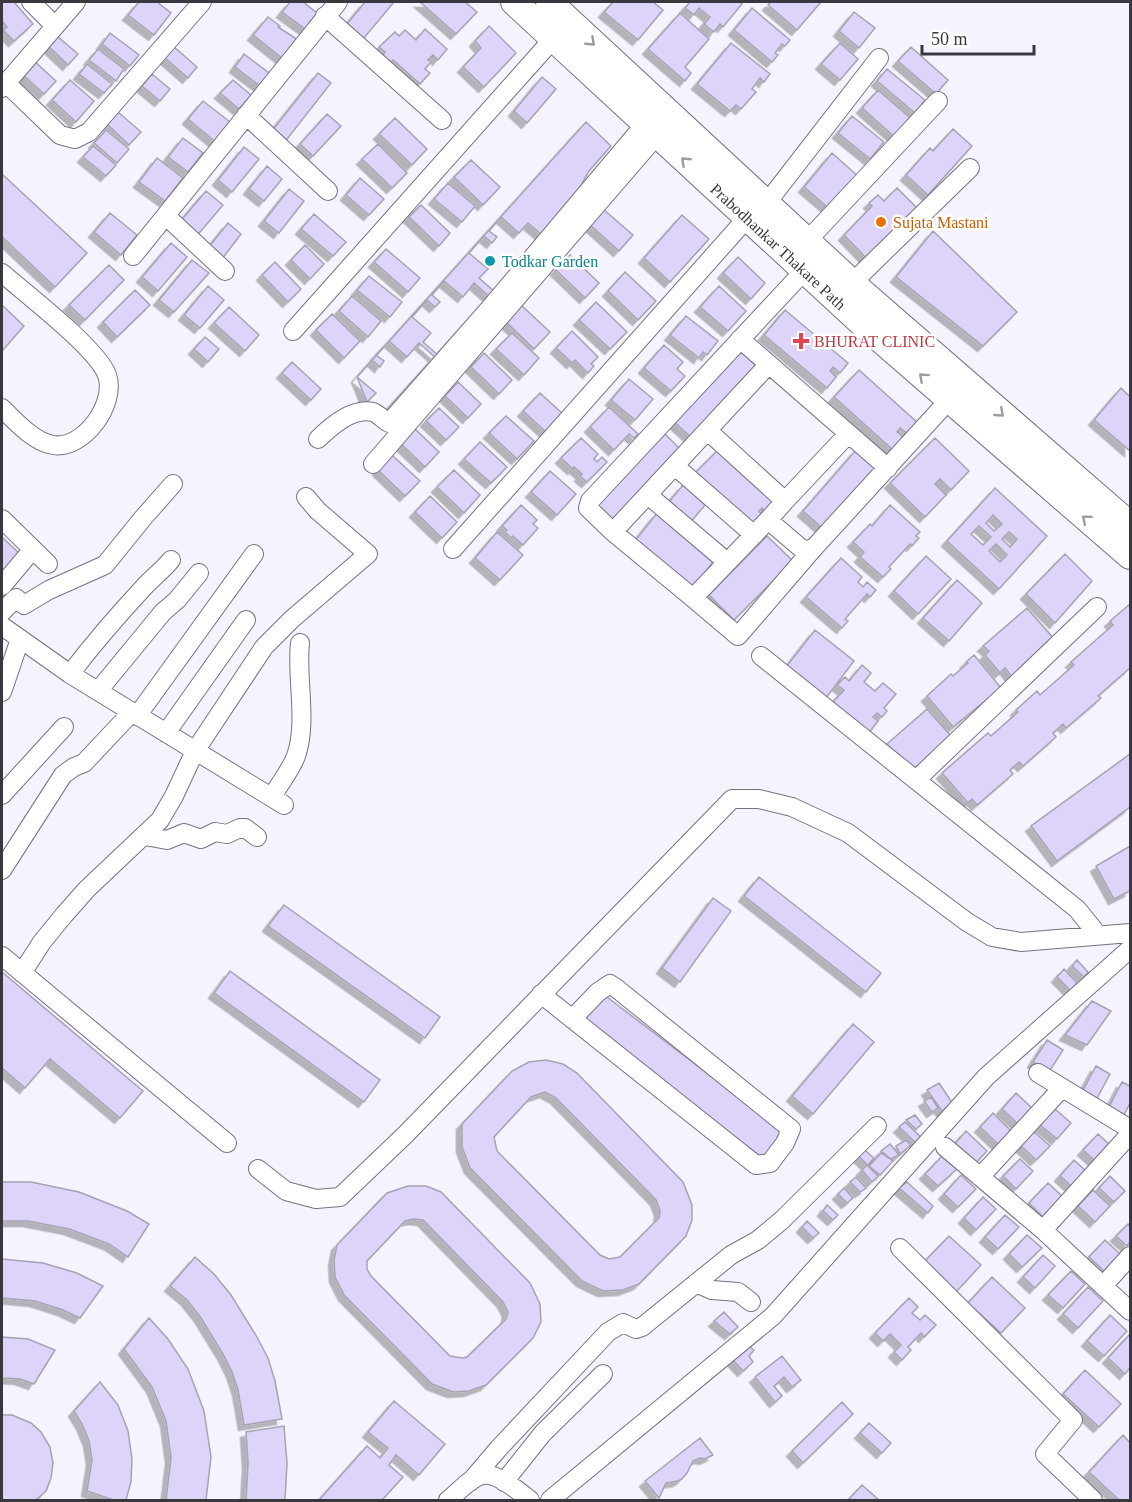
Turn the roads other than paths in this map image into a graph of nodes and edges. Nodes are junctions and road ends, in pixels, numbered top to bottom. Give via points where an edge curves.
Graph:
1 (31, 2) edge
2 (76, 2) edge
3 (201, 2) edge
4 (338, 2) edge
5 (514, 2) edge
6 (549, 2) edge
7 (325, 16) junction
8 (55, 26) junction
9 (553, 39) junction
10 (879, 58) dead end
11 (4, 86) edge
12 (938, 101) dead end
13 (246, 115) junction
14 (442, 120) dead end
15 (651, 129) junction
16 (970, 168) dead end
17 (328, 191) dead end
18 (757, 211) junction
19 (166, 216) junction
20 (807, 241) junction
21 (133, 256) dead end
22 (225, 271) dead end
23 (804, 271) junction
24 (2, 273) edge
25 (852, 284) junction
26 (874, 318) junction
27 (293, 331) dead end
28 (740, 339) junction
29 (769, 364) junction
30 (949, 400) junction
31 (2, 408) edge
32 (708, 430) junction
33 (848, 434) junction
34 (318, 439) dead end
35 (373, 464) dead end
36 (675, 466) junction
37 (888, 468) junction
38 (173, 484) dead end
39 (648, 495) junction
40 (306, 496) dead end
41 (785, 501) junction
42 (2, 519) edge
43 (768, 520) junction
44 (1131, 525) edge
45 (613, 532) junction
46 (753, 535) junction
47 (33, 549) junction
48 (453, 549) dead end
49 (812, 550) junction
50 (254, 554) dead end
51 (1131, 556) edge
52 (171, 560) dead end
53 (727, 562) junction
54 (48, 564) dead end
55 (199, 573) dead end
56 (2, 586) edge
57 (693, 598) junction
58 (1097, 607) dead end
59 (2, 612) edge
60 (246, 620) dead end
61 (2, 626) edge
62 (20, 639) junction
63 (300, 643) dead end
64 (760, 656) dead end
65 (70, 674) junction
66 (98, 691) junction
67 (2, 692) edge
68 (135, 714) junction
69 (64, 727) dead end
70 (166, 733) junction
71 (195, 750) junction
72 (916, 780) junction
73 (2, 795) edge
74 (145, 836) junction
75 (257, 837) dead end
76 (2, 870) edge
77 (1131, 933) edge
78 (1098, 935) junction
79 (1131, 949) edge
80 (2, 956) edge
81 (22, 973) junction
82 (541, 994) junction
83 (572, 1018) junction
84 (1038, 1073) dead end
85 (1062, 1088) junction
86 (877, 1126) dead end
87 (1131, 1129) edge
88 (1131, 1134) edge
89 (227, 1143) dead end
90 (945, 1147) dead end
91 (258, 1169) dead end
92 (981, 1177) junction
93 (1043, 1230) junction
94 (900, 1248) dead end
95 (1131, 1256) edge
96 (696, 1283) junction
97 (1103, 1286) junction
98 (751, 1302) dead end
99 (1131, 1311) edge
100 (603, 1374) dead end
101 (470, 1482) junction
102 (504, 1482) junction
103 (448, 1500) edge
104 (530, 1500) edge
105 (550, 1500) edge
106 (1092, 1500) edge

1 - 8 street
2 - 8 street
3 - 11 street via 89,132 75,139 60,135
4 - 7 street
5 - 9 main road, Prabodhankar Thakare Path
6 -> 18 main road, Prabodhankar Thakare Path
7 - 13 street
7 - 14 street
8 - 11 street
9 - 15 main road, Prabodhankar Thakare Path
9 - 27 street
10 - 18 street
12 - 20 street
13 - 17 street
13 - 19 street
18 -> 15 main road, Prabodhankar Thakare Path
15 - 34 street via 388,423 374,412 355,412
15 - 35 street
16 - 25 street
18 - 20 main road, Prabodhankar Thakare Path
18 - 23 main road, Prabodhankar Thakare Path
18 - 48 street
19 - 21 street
19 - 22 street
20 - 25 main road, Prabodhankar Thakare Path
23 - 26 main road, Prabodhankar Thakare Path
23 - 28 street
24 - 31 street via 72,333 98,361 107,375 108,399 98,420 73,444 53,445 28,433
25 - 26 main road, Prabodhankar Thakare Path
30 -> 26 main road, Prabodhankar Thakare Path
26 -> 44 main road, Prabodhankar Thakare Path
28 - 29 street
28 - 45 street via 590,501 591,513
29 - 32 street
29 - 33 street
30 - 37 street
51 -> 30 main road, Prabodhankar Thakare Path
32 - 36 street
32 - 41 street
33 - 37 street
33 - 41 street
36 - 39 street
36 - 46 street
37 - 49 street
38 - 59 street via 105,565 24,605 16,598
39 - 45 street
39 - 53 street
40 - 71 street via 368,554 264,647
41 - 43 street
42 - 47 street
43 - 46 street
43 - 49 street via 802,549
45 - 57 street
46 - 53 street
47 - 54 street
47 - 56 street
49 - 57 street via 738,636
50 - 68 street
52 - 65 street via 102,633
53 - 57 street
55 - 66 street
58 - 72 street
60 - 70 street
61 - 62 street
62 - 65 street
62 - 67 street
63 - 71 street via 300,733 296,757 278,801
64 - 72 street
65 - 66 street
66 - 68 street
68 - 70 street
68 - 76 street via 84,763 63,775
69 - 73 street
70 - 71 street
71 - 74 street via 174,796
72 - 78 street via 1077,909
74 - 75 street via 167,840 184,833 201,839 215,832 227,834 245,828
74 - 81 street via 87,889 42,942
77 - 78 street
78 - 82 street via 1021,942 992,937 848,833 792,807 759,799 732,799
79 - 105 street via 986,1077 773,1316
80 - 81 street
81 - 89 street
82 - 83 street
82 - 91 street via 340,1197 316,1199 286,1191
83 - 83 street via 756,1165 770,1163 785,1143 791,1129 616,987 610,984 598,992
84 - 85 street
85 - 87 street
85 - 92 street
86 - 96 street via 782,1220
88 - 93 street
90 - 92 street
92 - 93 street
93 - 97 street
94 - 106 street via 1073,1420 1045,1454
95 - 97 street
96 - 98 street via 712,1290 738,1292
96 - 101 street via 642,1327 636,1329 623,1323 608,1332
97 - 99 street
100 - 102 street via 543,1434
101 - 102 street via 483,1475
101 - 103 street
102 - 104 street

